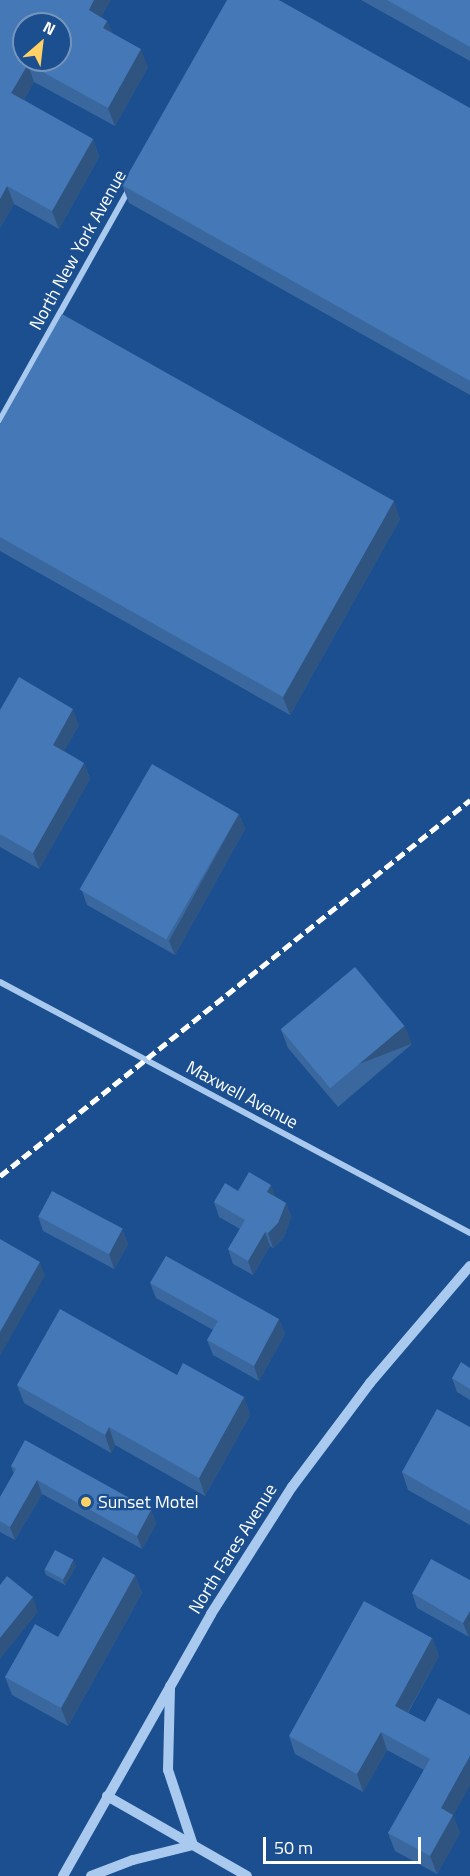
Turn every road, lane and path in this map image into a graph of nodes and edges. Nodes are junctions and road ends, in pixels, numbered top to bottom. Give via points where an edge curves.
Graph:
1 (134, 179) edge
2 (0, 420) edge
3 (0, 982) edge
4 (470, 1233) edge
5 (470, 1267) edge
6 (170, 1683) junction
7 (107, 1796) junction
8 (193, 1845) junction
9 (63, 1876) edge
10 (91, 1876) edge
11 (247, 1876) edge

1 - 2 street, North New York Avenue
3 - 4 street, Maxwell Avenue
5 - 6 street, North Fares Avenue via 370,1383 292,1487
6 - 7 street, North Fares Avenue
6 - 8 street via 168,1770
7 - 8 street
7 - 9 street, North Fares Avenue
8 - 10 street via 133,1860
8 - 11 street

